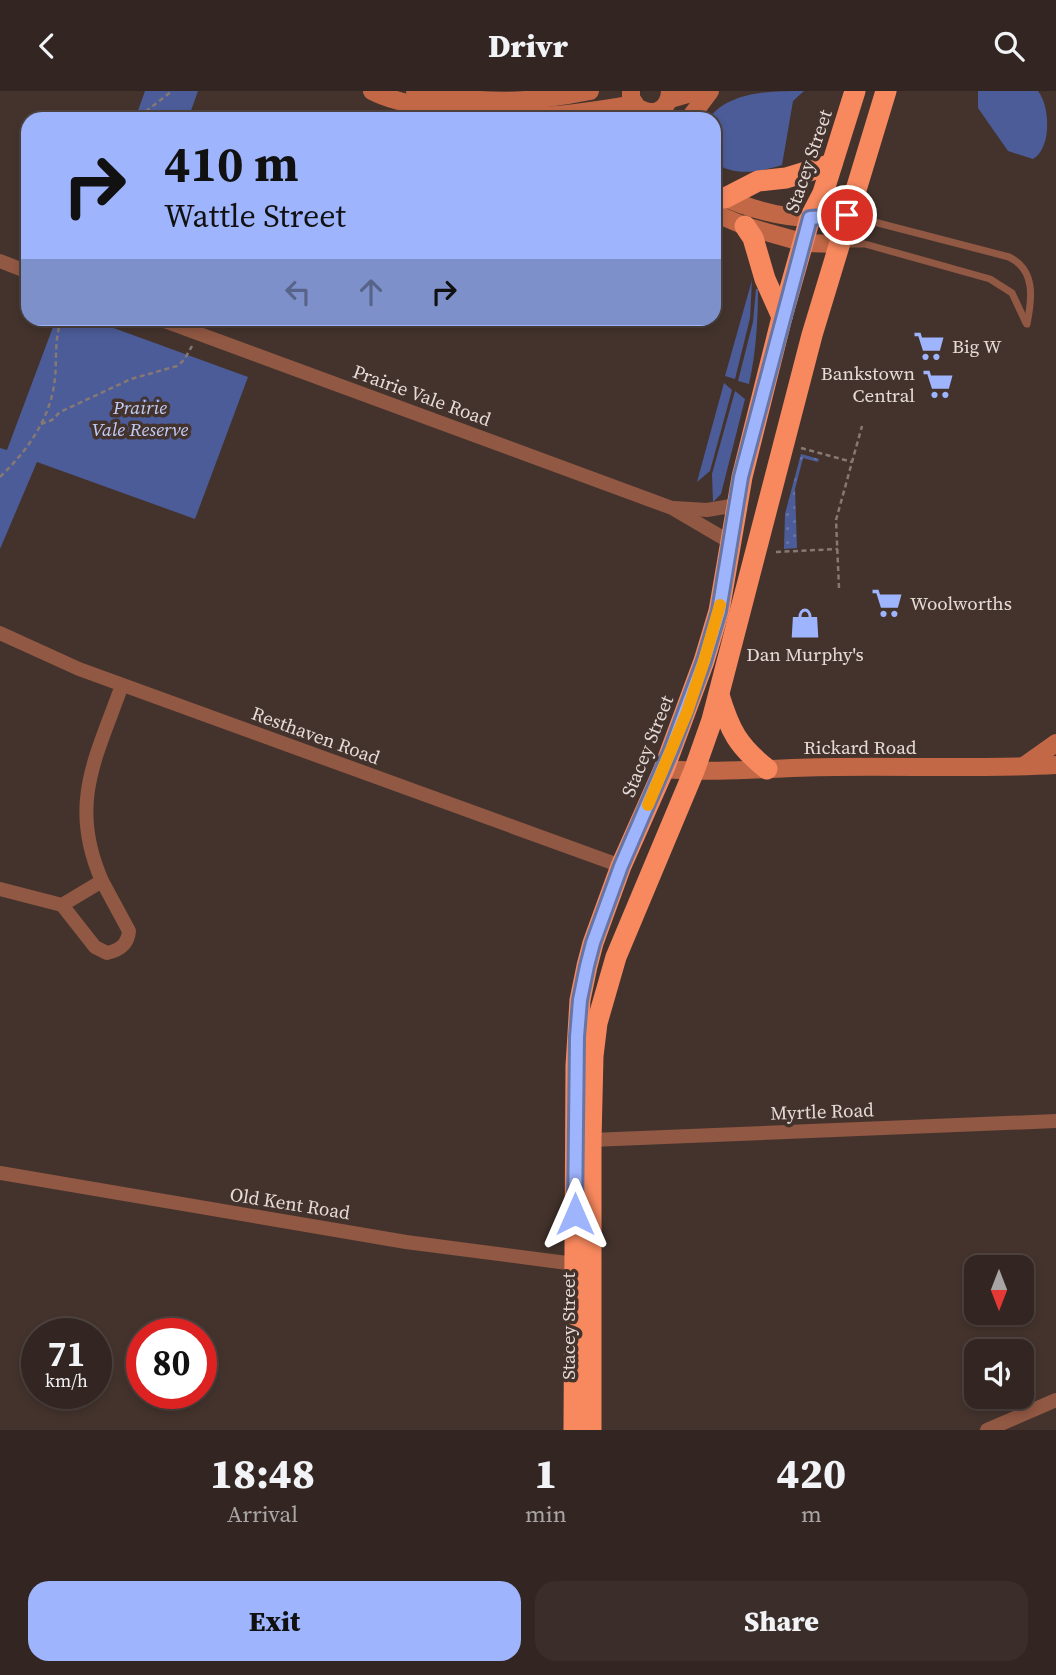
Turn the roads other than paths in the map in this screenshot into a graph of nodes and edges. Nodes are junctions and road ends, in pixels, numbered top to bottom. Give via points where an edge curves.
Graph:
1 (372, 91) edge
2 (590, 91) edge
3 (698, 91) edge
4 (710, 91) edge
5 (855, 91) edge
6 (413, 98) edge
7 (883, 100) edge
8 (669, 103) edge
9 (637, 106) edge
10 (427, 112) edge
11 (466, 112) edge
12 (596, 112) edge
13 (694, 112) edge
14 (832, 164) junction
15 (721, 200) edge
16 (721, 202) edge
17 (721, 204) edge
18 (847, 215) junction
19 (810, 218) junction
20 (745, 226) junction
21 (805, 243) junction
22 (838, 244) junction
23 (0, 261) edge
24 (21, 269) edge
25 (782, 317) junction
26 (178, 326) edge
27 (737, 505) junction
28 (672, 508) junction
29 (730, 542) junction
30 (0, 633) edge
31 (122, 685) junction
32 (719, 695) junction
33 (1056, 743) edge
34 (1056, 765) edge
35 (1022, 767) junction
36 (664, 769) junction
37 (767, 769) junction
38 (694, 771) junction
39 (621, 866) junction
40 (102, 881) junction
41 (0, 889) edge
42 (62, 905) junction
43 (1056, 1121) edge
44 (591, 1140) junction
45 (0, 1173) edge
46 (575, 1264) junction
47 (1056, 1400) edge
48 (574, 1430) edge
49 (591, 1430) edge
50 (987, 1430) edge

1 - 6 main road
2 - 6 main road via 512,102
3 - 8 main road
4 - 13 main road
5 - 14 highway, Stacey Street
6 - 10 street
6 - 11 main road
7 - 18 highway, Stacey Street
9 - 12 main road
14 - 15 highway via 758,181
14 - 19 highway, Stacey Street
16 - 19 main road
17 - 20 main road
18 - 19 main road
18 - 22 highway, Stacey Street
18 - 22 lane via 1018,262 1031,287 1027,324 1012,293 990,279 865,244
19 - 21 highway, Stacey Street
20 - 21 main road
20 - 25 highway
21 - 22 main road
21 - 25 highway, Stacey Street
22 - 32 highway, Stacey Street
23 - 24 street
25 - 27 highway, Stacey Street
26 - 28 street, Prairie Vale Road
27 - 28 street, Prairie Vale Road via 707,510
27 - 29 highway, Stacey Street
28 - 29 street, Prairie Vale Road
29 - 36 highway, Stacey Street via 719,611
30 - 31 street, Resthaven Road
31 - 39 street, Resthaven Road
31 - 40 street via 85,798 86,829
32 - 37 highway via 734,737
32 - 38 highway, Stacey Street
33 - 35 main road
34 - 35 main road, Rickard Road
35 - 37 main road, Rickard Road
36 - 38 main road, Rickard Road
36 - 39 highway, Stacey Street
37 - 38 main road, Rickard Road
38 - 44 highway, Stacey Street via 604,997 593,1056
39 - 46 highway, Stacey Street via 593,943 580,1000
40 - 42 street
40 - 42 street via 129,931 121,948 100,951
41 - 42 street
43 - 44 street, Myrtle Road
44 - 49 highway, Stacey Street
45 - 46 street, Old Kent Road via 406,1242
46 - 48 highway, Stacey Street
47 - 50 street

